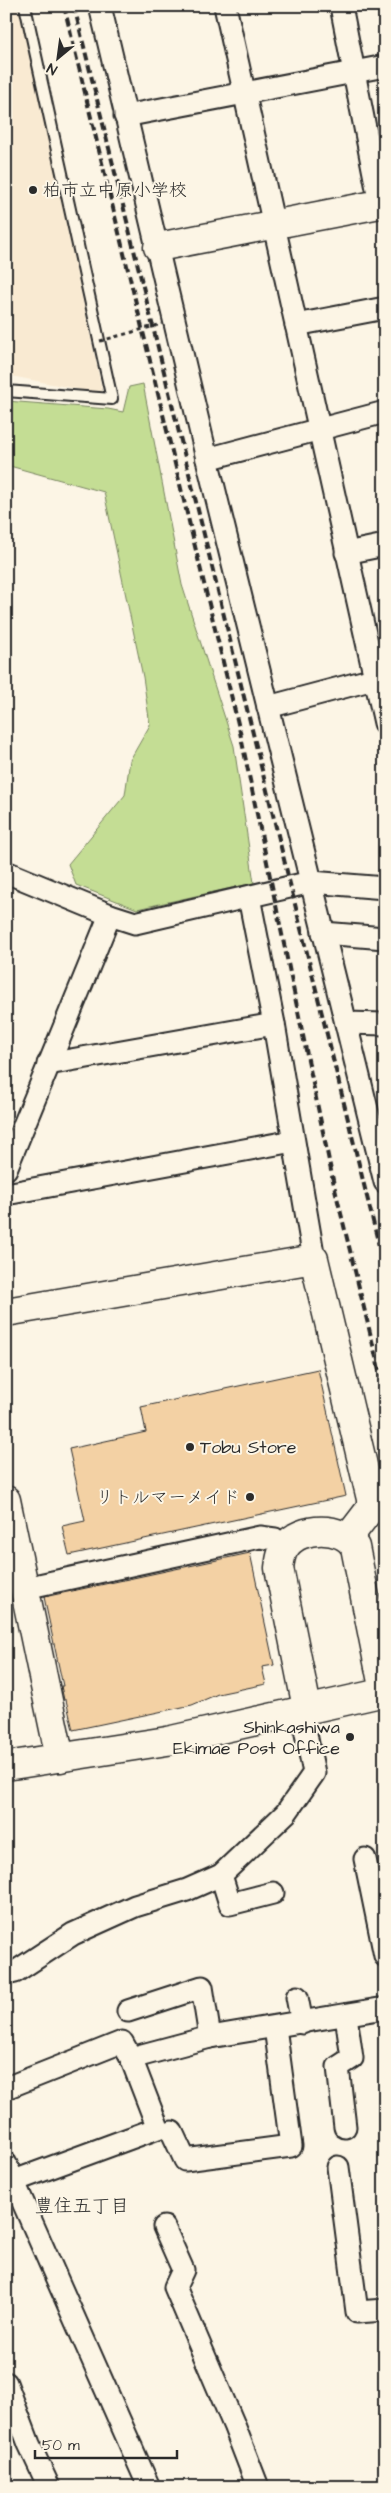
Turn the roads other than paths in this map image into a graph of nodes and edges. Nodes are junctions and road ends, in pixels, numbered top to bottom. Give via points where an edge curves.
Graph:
1 (25, 6) edge
2 (100, 6) edge
3 (225, 6) edge
4 (341, 6) edge
5 (385, 66) edge
6 (354, 72) junction
7 (245, 94) junction
8 (125, 116) junction
9 (383, 203) edge
10 (275, 225) junction
11 (158, 247) junction
12 (385, 308) edge
13 (296, 325) junction
14 (6, 391) edge
15 (385, 412) edge
16 (319, 429) junction
17 (207, 458) junction
18 (385, 544) edge
19 (346, 553) junction
20 (380, 678) edge
21 (268, 707) junction
22 (385, 723) edge
23 (6, 872) edge
24 (311, 882) junction
25 (385, 888) edge
26 (249, 896) junction
27 (110, 915) junction
28 (323, 933) junction
29 (385, 938) edge
30 (346, 1023) junction
31 (274, 1024) junction
32 (385, 1024) edge
33 (48, 1064) junction
34 (293, 1141) junction
35 (381, 1153) edge
36 (6, 1169) edge
37 (385, 1182) edge
38 (6, 1194) edge
39 (314, 1260) junction
40 (6, 1312) edge
41 (7, 1511) edge
42 (348, 1538) junction
43 (286, 1546) junction
44 (25, 1588) junction
45 (384, 1692) edge
46 (307, 1708) junction
47 (60, 1758) junction
48 (6, 1766) edge
49 (365, 1858) dead end
50 (221, 1874) junction
51 (272, 1893) dead end
52 (385, 1956) edge
53 (6, 1974) edge
54 (297, 1997) dead end
55 (385, 2008) edge
56 (128, 2011) dead end
57 (346, 2016) junction
58 (302, 2023) junction
59 (275, 2027) junction
60 (210, 2037) junction
61 (130, 2058) junction
62 (6, 2088) edge
63 (344, 2127) dead end
64 (172, 2132) dead end
65 (338, 2167) dead end
66 (10, 2173) edge
67 (164, 2227) dead end
68 (385, 2310) edge
69 (6, 2383) edge
70 (49, 2487) edge
71 (149, 2487) edge
72 (258, 2487) edge

1 - 14 lane via 112,399
2 - 8 street
3 - 7 street
4 - 6 street
5 - 6 street
6 - 7 street
6 - 9 street
7 - 8 street
7 - 10 street
8 - 11 street
9 - 10 street
10 - 11 street
10 - 13 street
11 - 17 street
12 - 13 street
13 - 16 street
15 - 16 street
16 - 17 street
16 - 19 street
17 - 21 street
18 - 19 street
19 - 20 street
20 - 21 street
20 - 22 street
21 - 24 street
23 - 27 street
24 - 25 street
24 - 26 street
24 - 28 street
26 - 27 street via 135,922
26 - 31 street
27 - 33 street
28 - 29 street
28 - 30 street
30 - 32 street
30 - 35 street
31 - 33 street
31 - 34 street
33 - 36 street
34 - 38 street
34 - 39 street
35 - 37 street
39 - 40 street
39 - 42 street via 371,1499 371,1508
41 - 44 street
42 - 43 street via 330,1530 297,1536
42 - 45 street via 355,1547
43 - 44 street via 275,1538 260,1536
43 - 46 street via 279,1568
44 - 47 street
45 - 46 street
46 - 47 street via 167,1741
46 - 50 street via 304,1724 314,1773 286,1813
47 - 48 street
49 - 52 street
50 - 51 street via 230,1904
50 - 53 street via 187,1890 135,1906 73,1934 15,1972
54 - 58 street
55 - 57 street
56 - 60 street via 202,1988
57 - 58 street
57 - 63 street via 352,2058 338,2068
58 - 59 street
59 - 60 street
59 - 64 street via 291,2146 185,2160
60 - 61 street
61 - 62 street via 122,2042
61 - 66 street via 158,2128
65 - 68 street via 357,2312
66 - 71 street
67 - 72 street via 183,2270 175,2287
69 - 70 street

